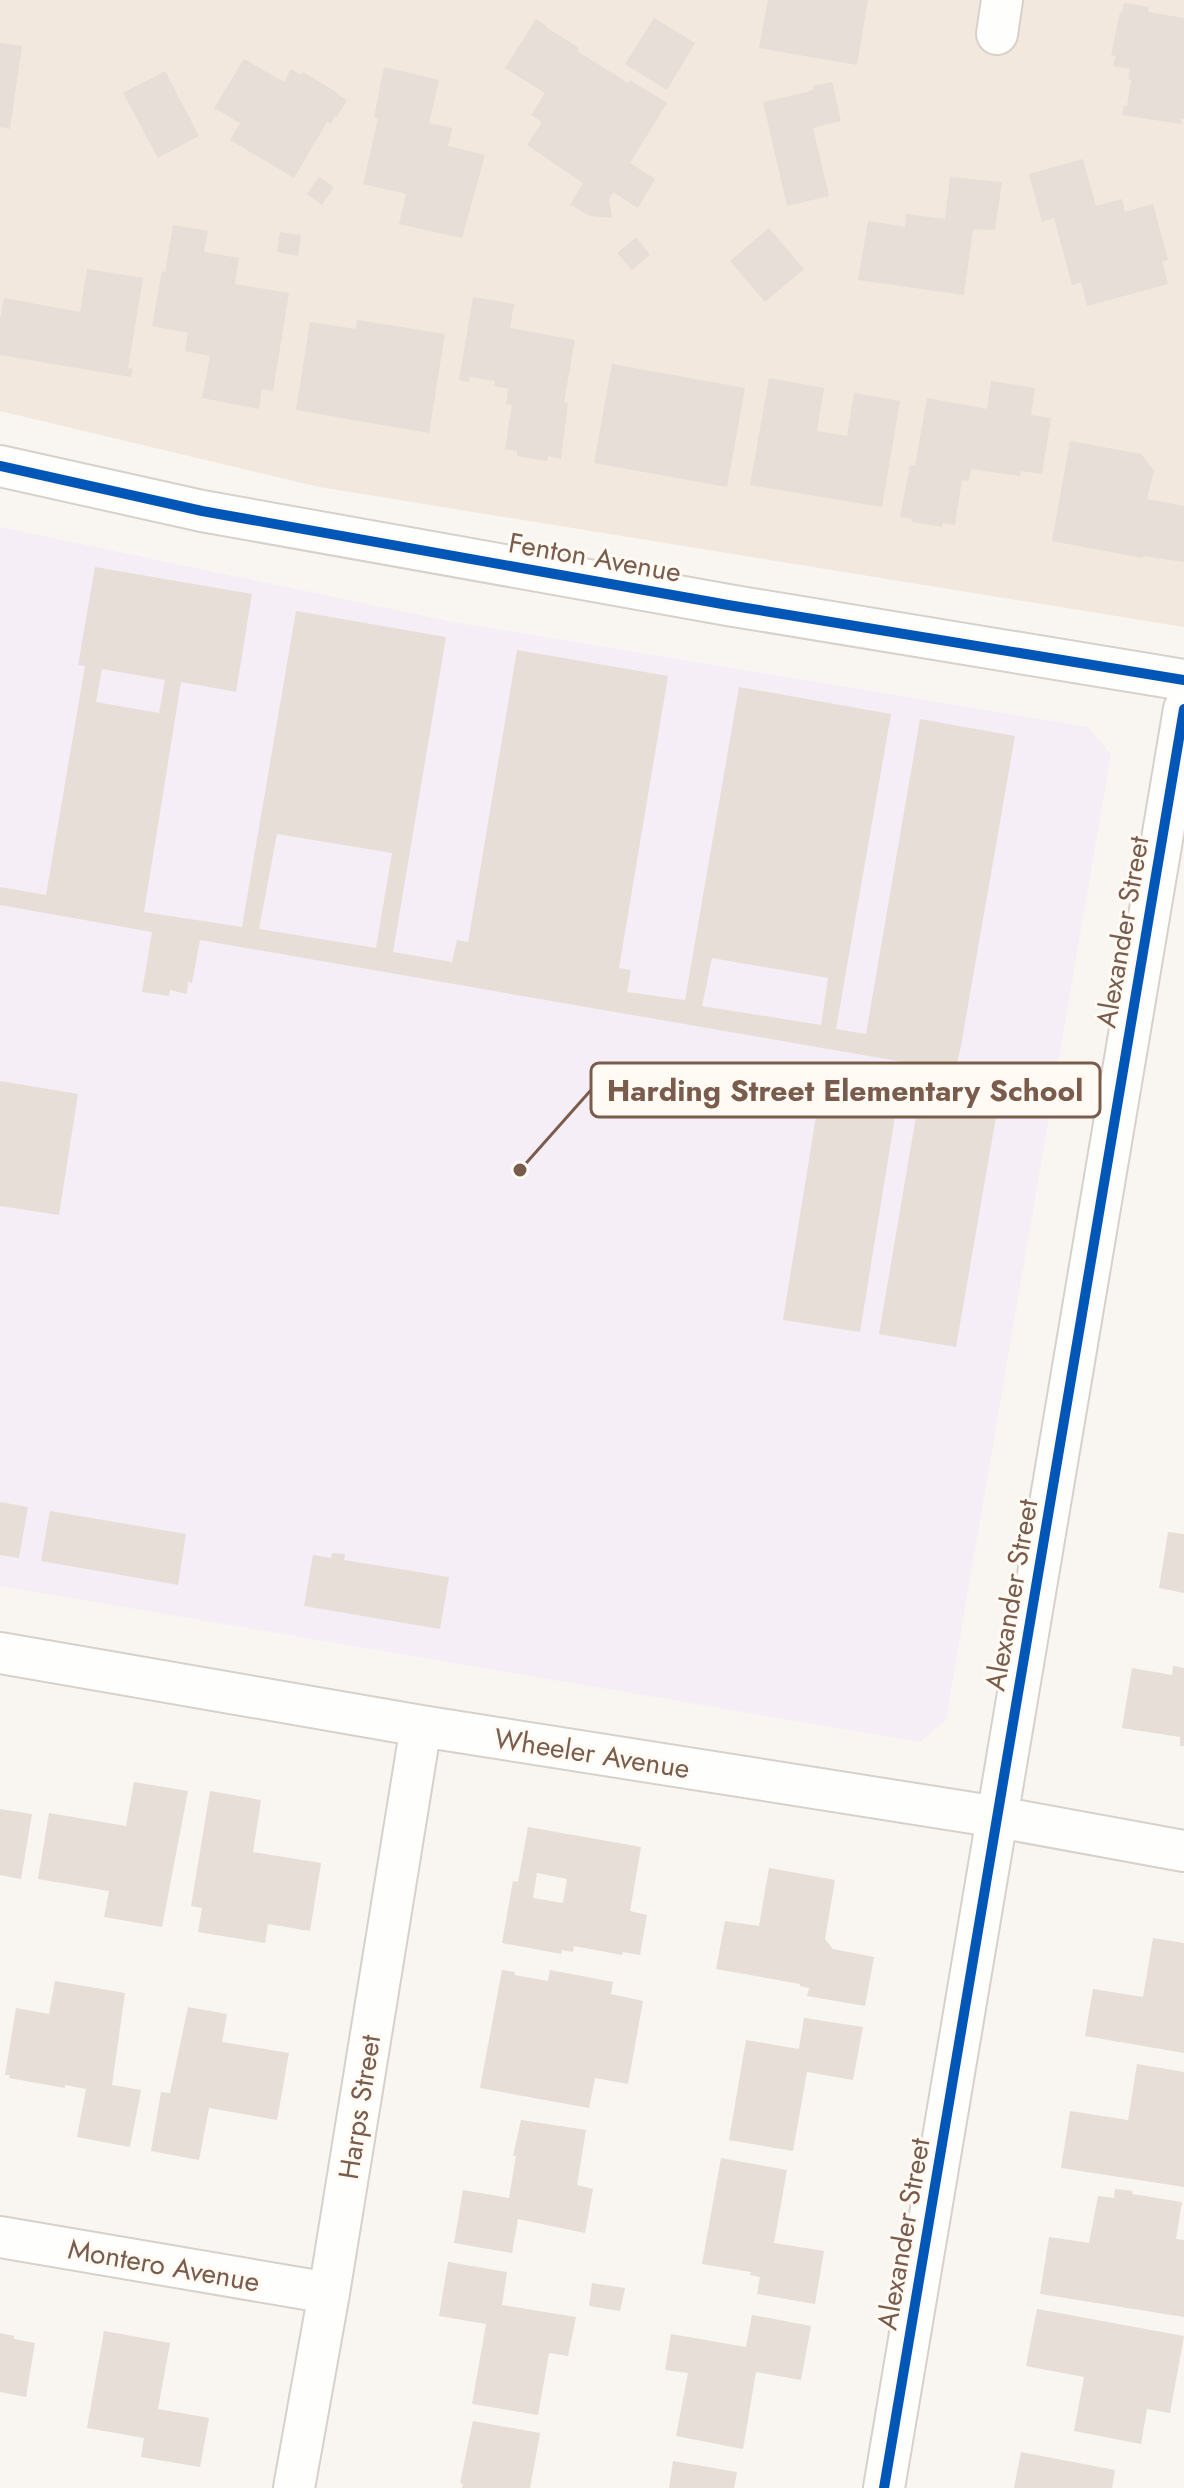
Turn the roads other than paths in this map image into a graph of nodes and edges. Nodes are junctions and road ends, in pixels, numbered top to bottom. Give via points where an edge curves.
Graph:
1 (0, 466) edge
2 (1184, 680) edge
3 (1184, 709) edge
4 (0, 1653) edge
5 (421, 1726) junction
6 (998, 1817) junction
7 (1184, 1851) edge
8 (0, 2237) edge
9 (329, 2293) junction
10 (294, 2488) edge
11 (884, 2488) edge

1 - 2 street, Fenton Avenue via 249,519
3 - 6 street, Alexander Street
4 - 5 street, Wheeler Avenue
5 - 6 street, Wheeler Avenue
5 - 9 street, Harps Street
6 - 7 street, Wheeler Avenue
6 - 11 street, Alexander Street
8 - 9 street, Montero Avenue
9 - 10 street, Harps Street

